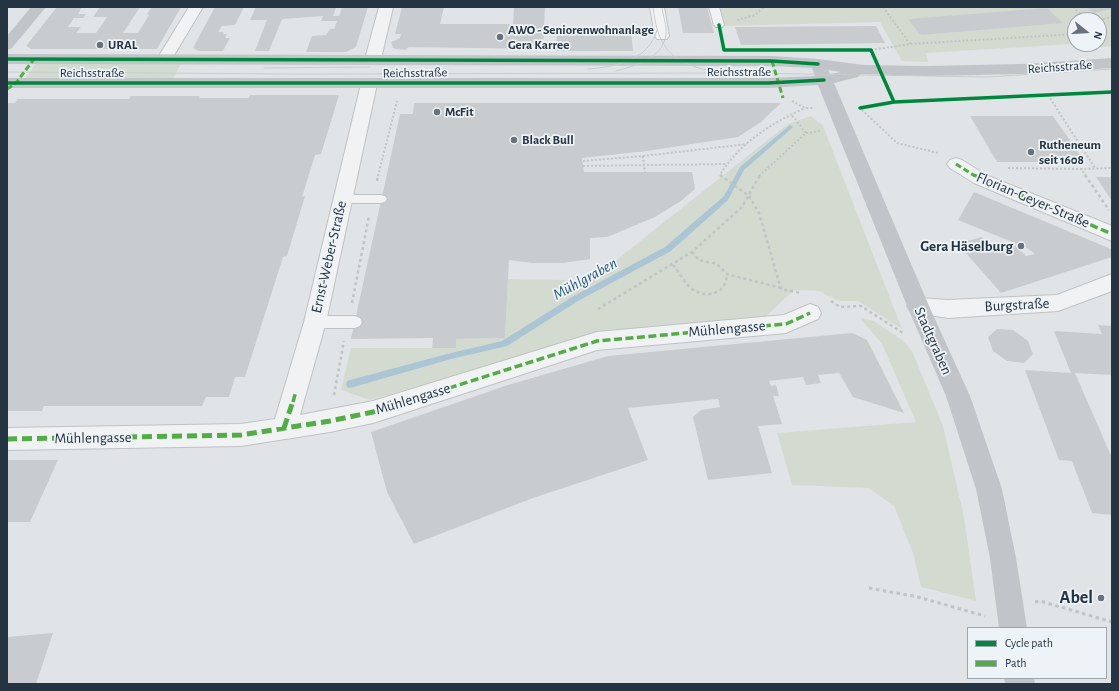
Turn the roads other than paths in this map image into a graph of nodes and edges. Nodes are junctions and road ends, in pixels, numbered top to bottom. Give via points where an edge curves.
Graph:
1 (39, 7) edge
2 (196, 7) edge
3 (386, 7) edge
4 (657, 7) edge
5 (714, 7) edge
6 (718, 22) road end
7 (662, 36) dead end
8 (7, 45) edge
9 (7, 59) edge
10 (165, 59) junction
11 (373, 59) junction
12 (1112, 63) edge
13 (821, 72) junction
14 (7, 83) edge
15 (369, 84) junction
16 (956, 164) road end
17 (343, 199) junction
18 (377, 199) road end
19 (1112, 234) edge
20 (1112, 282) edge
21 (807, 303) road end
22 (918, 306) junction
23 (315, 322) junction
24 (352, 322) road end
25 (284, 428) junction
26 (7, 439) edge
27 (1013, 627) edge

1 - 8 main road
2 - 10 street
3 - 11 street
4 - 7 street
5 - 6 lane
9 - 10 main road, Reichsstraße
10 - 11 main road, Reichsstraße
11 - 13 main road, Reichsstraße via 772,61
11 - 15 main road
12 - 13 main road, Reichsstraße via 976,71
13 - 15 main road, Reichsstraße via 773,83
13 - 22 main road, Stadtgraben
14 - 15 main road, Reichsstraße
15 - 17 street, Ernst-Weber-Straße
16 - 19 street, Florian-Geyer-Straße via 980,179
17 - 18 lane
17 - 23 street, Ernst-Weber-Straße
20 - 22 street, Burgstraße via 1058,303 948,309
21 - 25 street, Mühlengasse via 786,324 597,341 373,412
22 - 27 main road, Stadtgraben via 958,396 989,488
23 - 24 lane
23 - 25 street, Ernst-Weber-Straße
25 - 26 street, Mühlengasse via 241,435

